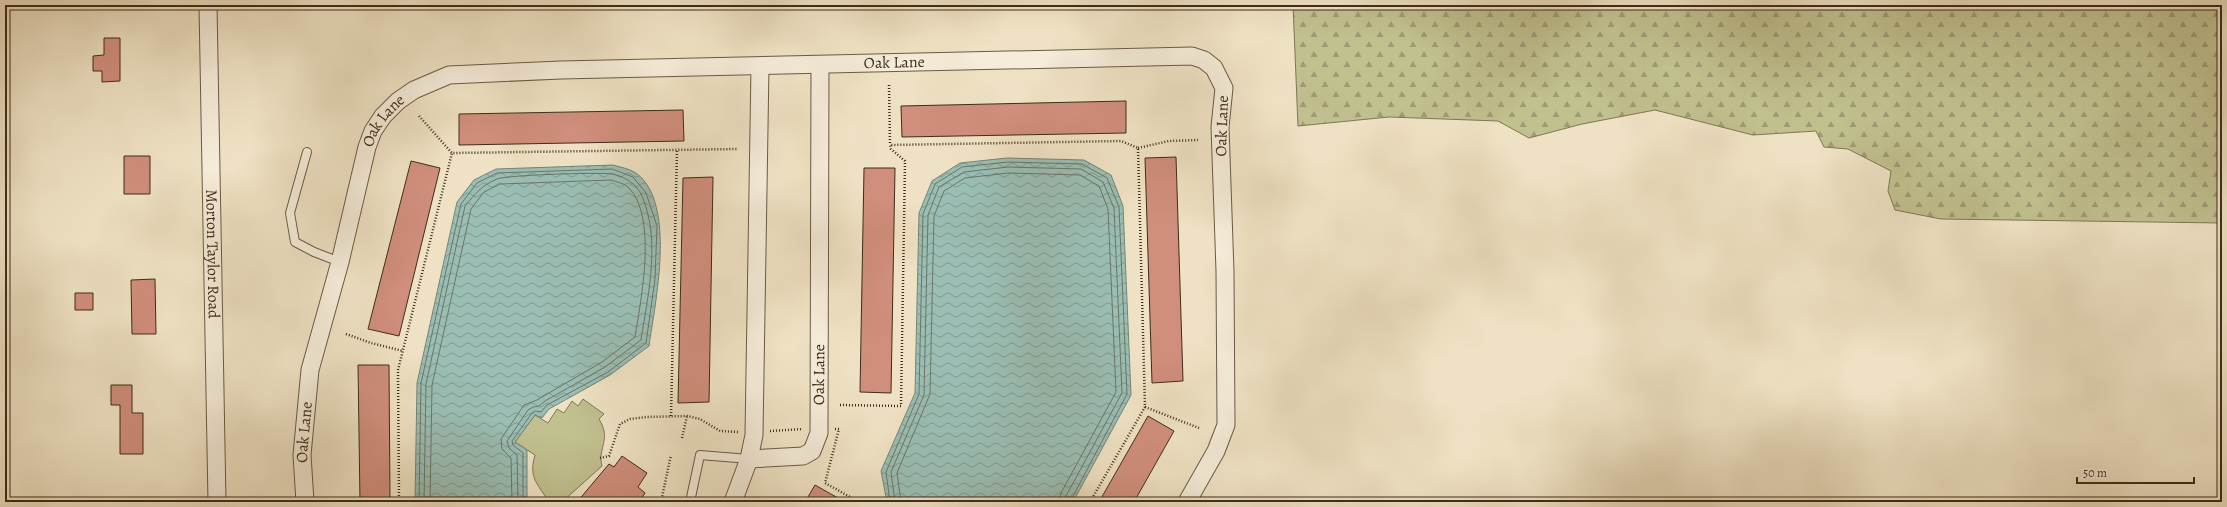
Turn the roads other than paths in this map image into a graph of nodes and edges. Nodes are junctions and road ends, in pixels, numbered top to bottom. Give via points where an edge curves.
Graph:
1 (208, 5) edge
2 (820, 65) junction
3 (760, 66) junction
4 (308, 152) dead end
5 (340, 262) junction
6 (749, 459) junction
7 (217, 502) edge
8 (304, 502) edge
9 (690, 502) edge
10 (733, 502) edge
11 (1187, 502) edge

1 - 7 street, Morton Taylor Road
2 - 3 street, Oak Lane
2 - 6 street, Oak Lane via 819,433 812,451 803,456
2 - 11 street, Oak Lane via 1192,56 1204,60 1214,68 1224,88 1220,127 1225,271 1226,425 1216,451
3 - 5 street, Oak Lane via 457,74 432,81 398,102 383,116 373,131
3 - 6 street via 754,435
4 - 5 lane via 290,213 295,242
5 - 8 street, Oak Lane via 310,370 302,455
6 - 9 lane via 700,455
6 - 10 street

